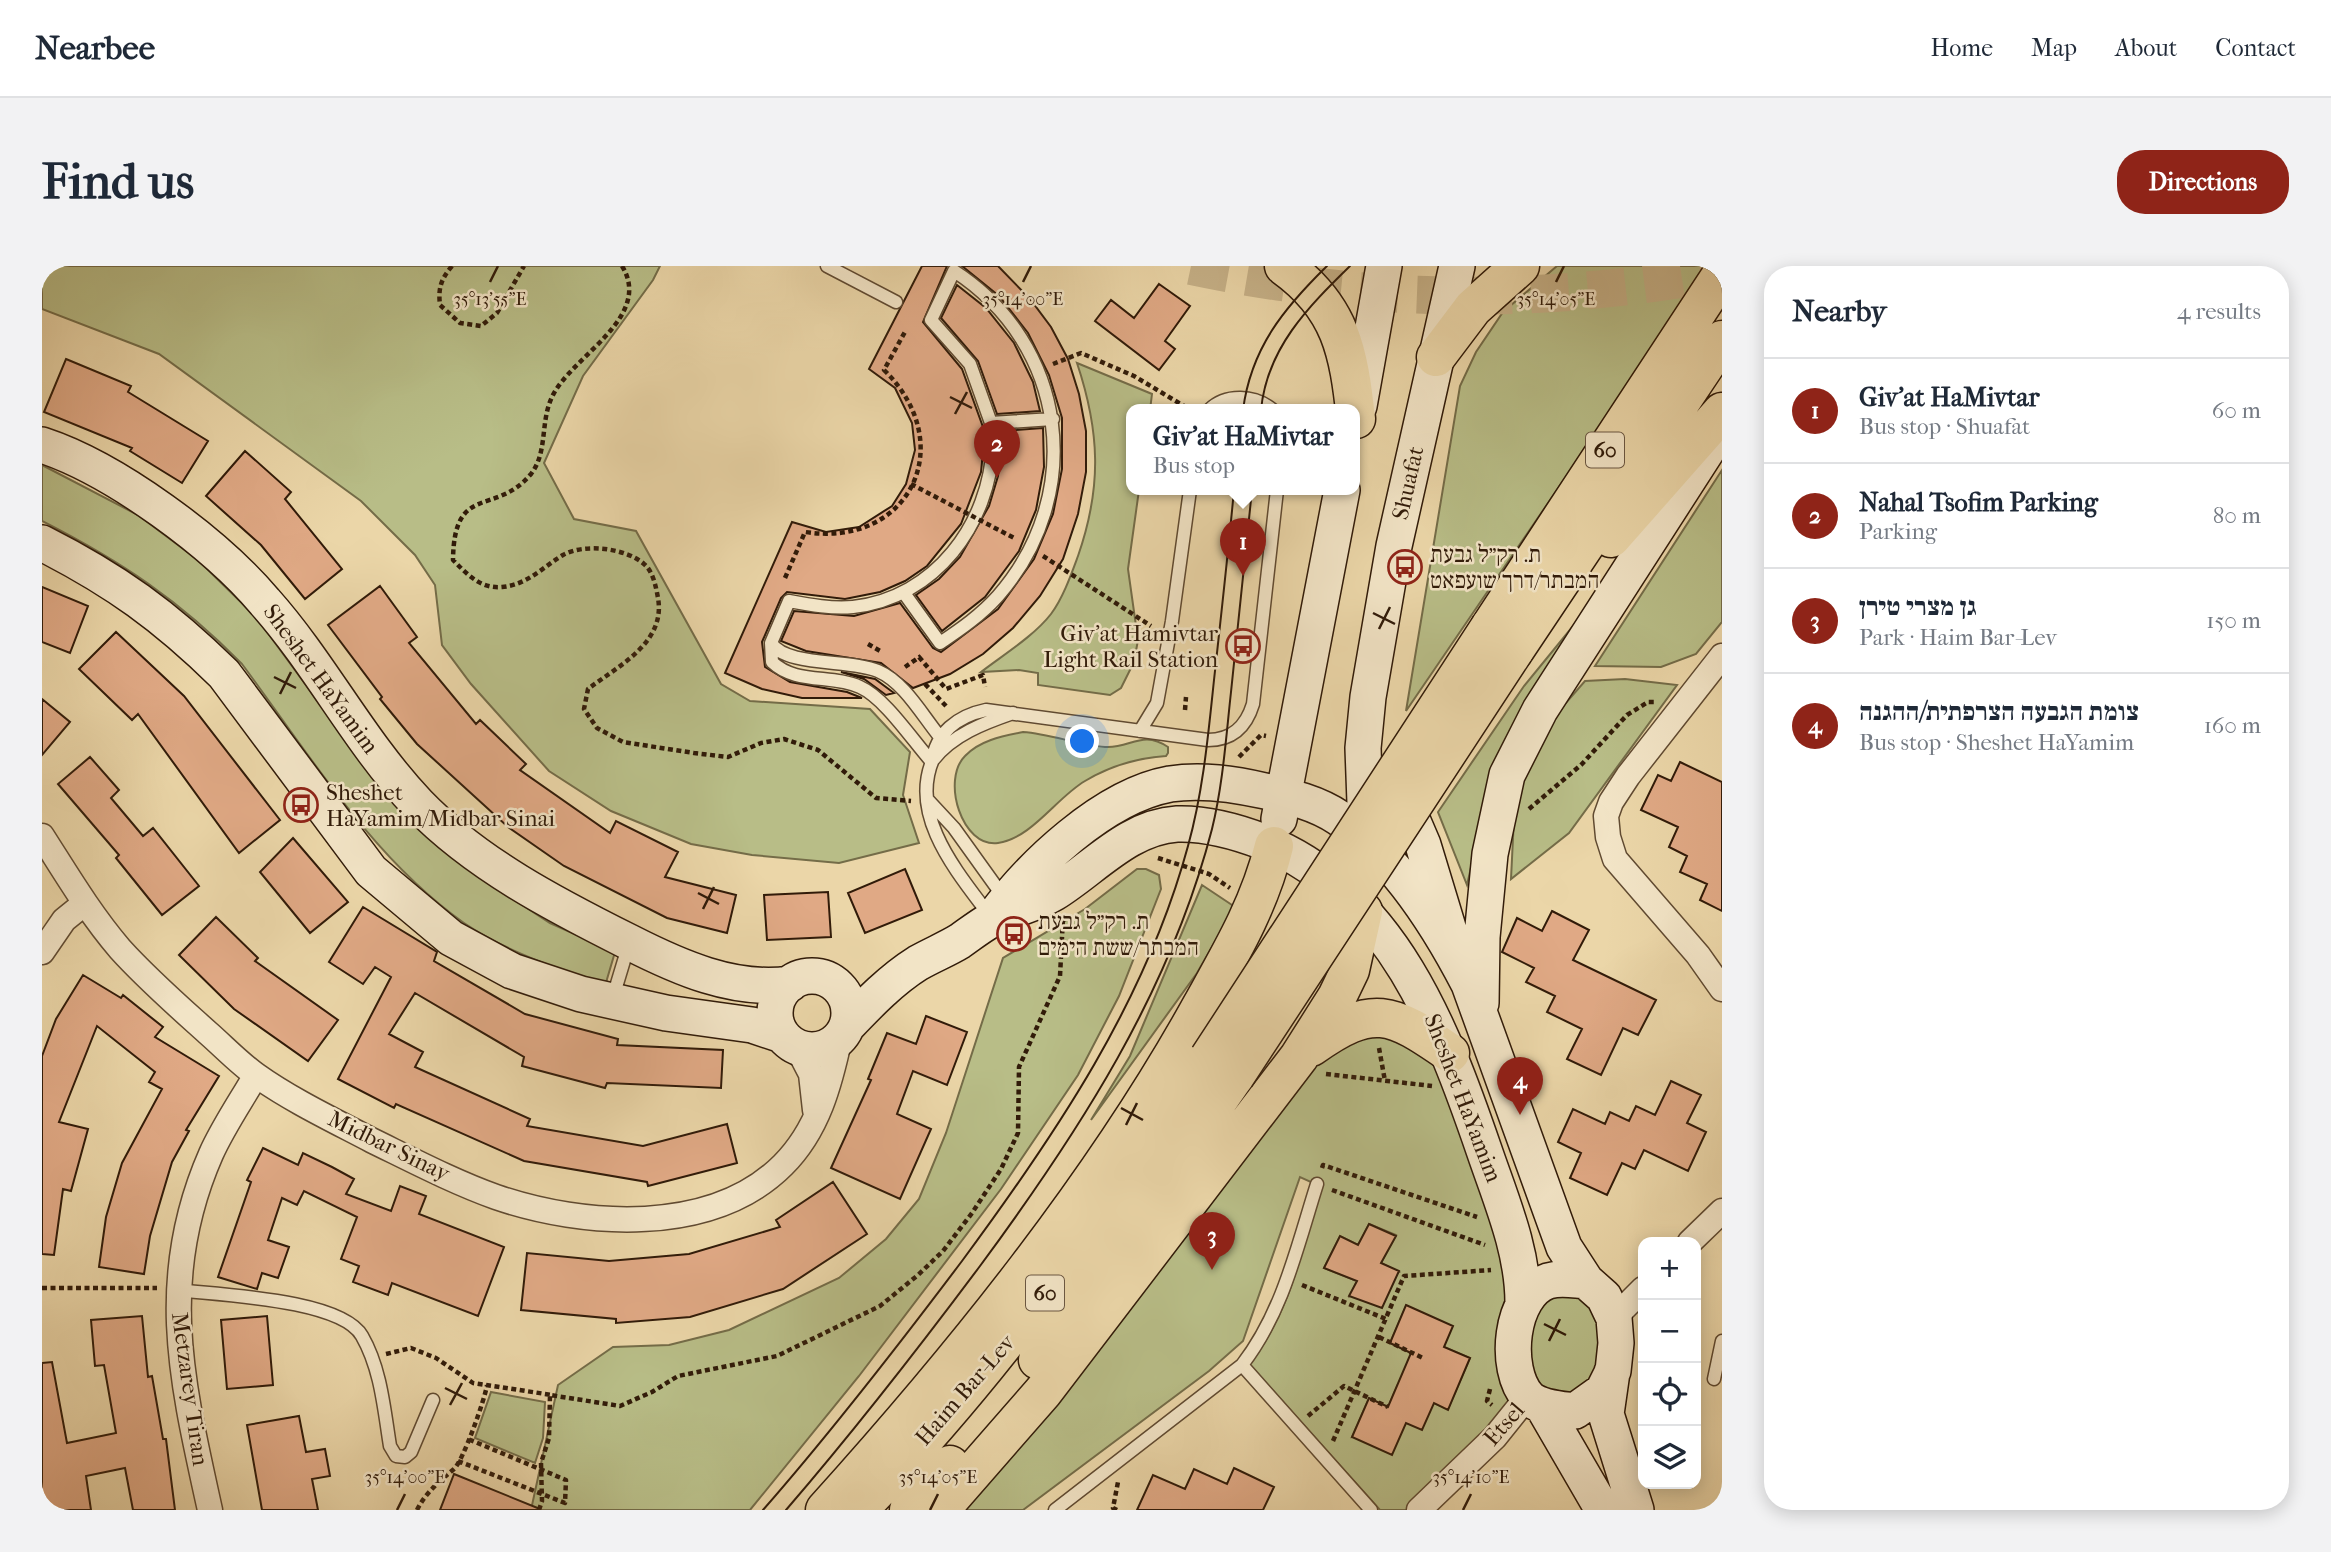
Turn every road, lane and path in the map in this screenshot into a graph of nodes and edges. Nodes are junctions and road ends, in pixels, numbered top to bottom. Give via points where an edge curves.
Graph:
1 (452, 266) edge
2 (524, 266) edge
3 (622, 266) edge
4 (827, 266) edge
5 (1283, 266) edge
6 (1384, 266) edge
7 (1457, 266) edge
8 (1520, 266) edge
9 (1722, 274) edge
10 (896, 302) dead end
11 (906, 330) dead end
12 (1722, 340) edge
13 (1436, 357) junction
14 (1040, 370) junction
15 (1181, 404) edge
16 (1218, 404) edge
17 (1265, 404) edge
18 (1353, 404) edge
19 (1359, 404) edge
20 (1722, 412) edge
21 (1053, 419) junction
22 (1722, 427) edge
23 (993, 444) dead end
24 (42, 445) edge
25 (912, 484) junction
26 (1189, 495) edge
27 (1276, 495) edge
28 (1341, 495) edge
29 (42, 543) edge
30 (1029, 547) junction
31 (785, 578) dead end
32 (904, 593) junction
33 (1151, 626) dead end
34 (1512, 634) junction
35 (771, 643) junction
36 (940, 643) junction
37 (1722, 656) edge
38 (919, 657) junction
39 (890, 678) junction
40 (985, 687) dead end
41 (935, 695) dead end
42 (1368, 696) junction
43 (1186, 697) dead end
44 (946, 706) dead end
45 (1185, 710) dead end
46 (1017, 712) junction
47 (1678, 712) junction
48 (1140, 731) junction
49 (940, 737) junction
50 (932, 762) junction
51 (1284, 795) junction
52 (928, 800) junction
53 (909, 801) dead end
54 (1494, 833) junction
55 (42, 836) edge
56 (1367, 842) junction
57 (1274, 846) junction
58 (85, 903) junction
59 (1004, 910) junction
60 (1363, 911) junction
61 (1062, 914) dead end
62 (629, 942) junction
63 (42, 953) edge
64 (918, 964) junction
65 (1459, 964) junction
66 (828, 981) junction
67 (790, 984) junction
68 (1722, 989) edge
69 (612, 1001) junction
70 (1481, 1017) junction
71 (843, 1031) junction
72 (790, 1041) junction
73 (1378, 1043) dead end
74 (1311, 1065) junction
75 (1222, 1067) junction
76 (1444, 1070) junction
77 (256, 1075) junction
78 (1385, 1081) junction
79 (814, 1121) junction
80 (1317, 1184) junction
81 (1722, 1211) edge
82 (1484, 1219) dead end
83 (1695, 1237) edge
84 (1493, 1248) dead end
85 (1497, 1269) dead end
86 (1287, 1279) junction
87 (1586, 1282) junction
88 (42, 1289) edge
89 (177, 1290) junction
90 (1638, 1294) edge
91 (1523, 1303) junction
92 (1614, 1318) junction
93 (1386, 1319) junction
94 (1379, 1337) junction
95 (1722, 1341) edge
96 (372, 1357) junction
97 (1425, 1359) dead end
98 (1242, 1365) junction
99 (1612, 1371) junction
100 (1714, 1379) dead end
101 (487, 1385) junction
102 (1356, 1391) junction
103 (553, 1396) junction
104 (433, 1401) dead end
105 (1527, 1407) junction
106 (1388, 1408) dead end
107 (1296, 1425) junction
108 (468, 1439) junction
109 (1325, 1458) junction
110 (458, 1461) junction
111 (541, 1469) junction
112 (542, 1495) junction
113 (210, 1510) edge
114 (417, 1510) edge
115 (539, 1510) edge
116 (825, 1510) edge
117 (858, 1510) edge
118 (909, 1510) edge
119 (940, 1510) edge
120 (1055, 1510) edge
121 (1371, 1510) edge
122 (1419, 1510) edge
123 (1603, 1510) edge
124 (1636, 1510) edge

1 - 2 path via 443,276 440,305 460,323 481,326 497,313
3 - 53 path via 628,288 626,306 617,324 573,365 552,396 541,457 510,492 470,507 458,520 453,560 476,582 501,587 527,580 566,553 603,549 632,556 646,565 655,582 660,609 640,652 588,689 584,709 597,728 623,742 728,757 784,739 818,750 876,799
4 - 10 lane
5 - 18 highway via 1320,296 1331,315 1344,348
6 - 19 street
7 - 13 street, Shuafat
8 - 13 highway via 1474,308
9 - 34 highway, 60
11 - 25 path via 884,370 900,386 918,421 922,450
12 - 34 highway, 60
13 - 42 street, Shuafat via 1394,546
14 - 15 path via 1081,353 1134,376
14 - 21 lane
14 - 21 lane via 1012,321 954,271 931,320 970,364 991,423
16 - 17 lane via 1245,398
20 - 34 highway
21 - 30 lane via 1048,491 1041,523
22 - 54 street via 1521,744 1507,775
23 - 32 lane via 985,496 970,530 940,567
24 - 62 street, Sheshet HaYamim via 144,498 206,544 266,602 392,775 448,831 556,905
25 - 30 path, bridge
25 - 31 path via 880,522 844,535 804,532
26 - 48 lane via 1157,703
27 - 48 lane via 1253,705 1244,724 1219,740
28 - 51 street
29 - 69 street via 116,582 199,649 223,674 371,871 441,930 512,971
30 - 33 path
30 - 36 lane via 999,596
32 - 35 lane via 851,607 789,601
32 - 36 lane
34 - 75 highway, 60, bridge
35 - 39 lane via 791,656 863,665
35 - 50 lane via 772,662 789,674 847,681 864,688
36 - 38 path
37 - 47 street
38 - 39 path
38 - 40 path via 946,689 983,675
39 - 49 lane
41 - 44 path
42 - 56 street, Shuafat via 1363,748
42 - 65 street via 1385,758 1435,877
43 - 45 path
46 - 48 lane
46 - 49 lane via 971,713
46 - 50 lane via 971,730
47 - 54 path via 1660,702 1648,702 1627,715 1581,765
47 - 68 street via 1611,802 1606,816 1608,837 1615,859
49 - 50 lane
50 - 52 lane
51 - 56 street, Sheshet HaYamim via 1338,817
51 - 57 street
51 - 59 street, Sheshet HaYamim via 1202,782 1152,789 1077,832
52 - 59 lane via 954,828
52 - 59 lane via 940,844
54 - 70 street via 1482,937
55 - 58 street, Midbar Sinay
56 - 60 street, Shuafat
56 - 65 street, Sheshet HaYamim via 1411,892
57 - 59 street, Sheshet HaYamim via 1228,831 1162,826 1141,834 1051,895
57 - 60 street, Sheshet HaYamim via 1320,873
57 - 116 highway via 1256,906 1168,1066 1052,1232 951,1363
58 - 63 street via 64,920
58 - 77 street, Midbar Sinay via 159,989
59 - 64 street, Sheshet HaYamim
60 - 74 highway via 1350,970
60 - 76 street, Sheshet HaYamim via 1429,1007
61 - 103 path via 1060,976 1019,1067 1018,1133 972,1213 918,1275 880,1306 777,1356 678,1376 620,1406
62 - 67 street, Sheshet HaYamim via 732,983
62 - 69 lane
64 - 66 street, Sheshet HaYamim
64 - 71 street, Sheshet HaYamim via 884,989
65 - 70 street, Sheshet HaYamim
66 - 67 street via 810,976
66 - 71 street via 846,999 849,1017
67 - 72 street via 775,1011
69 - 72 street via 742,1023
70 - 87 street, Sheshet HaYamim via 1563,1247
71 - 72 street via 831,1045 816,1050
71 - 79 street, Midbar Sinay
72 - 79 street via 813,1081
73 - 78 path
74 - 76 highway via 1350,1023 1377,1016 1411,1028
74 - 78 path
74 - 119 highway via 981,1467
75 - 117 highway, Haim Bar-Lev / 60 via 999,1354
75 - 118 highway, Haim Bar-Lev / 60 via 1027,1375
76 - 78 path
76 - 91 street, Sheshet HaYamim via 1512,1234
77 - 79 street, Midbar Sinay via 354,1131 485,1192 536,1208 586,1215 642,1219 685,1214 724,1202 783,1166
77 - 89 street, Metzarey Tiran via 212,1152 193,1199
80 - 82 path via 1323,1165
80 - 84 path
80 - 86 lane
81 - 83 street
85 - 93 path via 1404,1276
86 - 93 path
86 - 98 lane via 1277,1311
87 - 91 street via 1562,1278 1546,1282
87 - 92 street via 1604,1297
88 - 89 path
89 - 96 lane via 288,1302 334,1314 361,1333
89 - 113 street, Metzarey Tiran via 177,1335
90 - 92 street
91 - 105 street via 1514,1335 1515,1365
92 - 99 street
93 - 94 path
94 - 97 path
94 - 102 path
95 - 100 lane
96 - 101 path via 411,1348 436,1357 472,1383
96 - 104 lane via 396,1456 411,1452
98 - 107 lane
98 - 120 lane
99 - 105 street via 1603,1391 1575,1411
99 - 124 street via 1606,1414
101 - 103 path
101 - 108 path
102 - 106 path
102 - 107 path via 1344,1386
102 - 109 path
103 - 111 path
105 - 122 street, Etsel
105 - 123 street
107 - 109 lane
108 - 110 path
108 - 111 path
109 - 121 lane
110 - 112 path
110 - 114 path
111 - 112 path
111 - 112 path via 566,1480 565,1503
112 - 115 path

